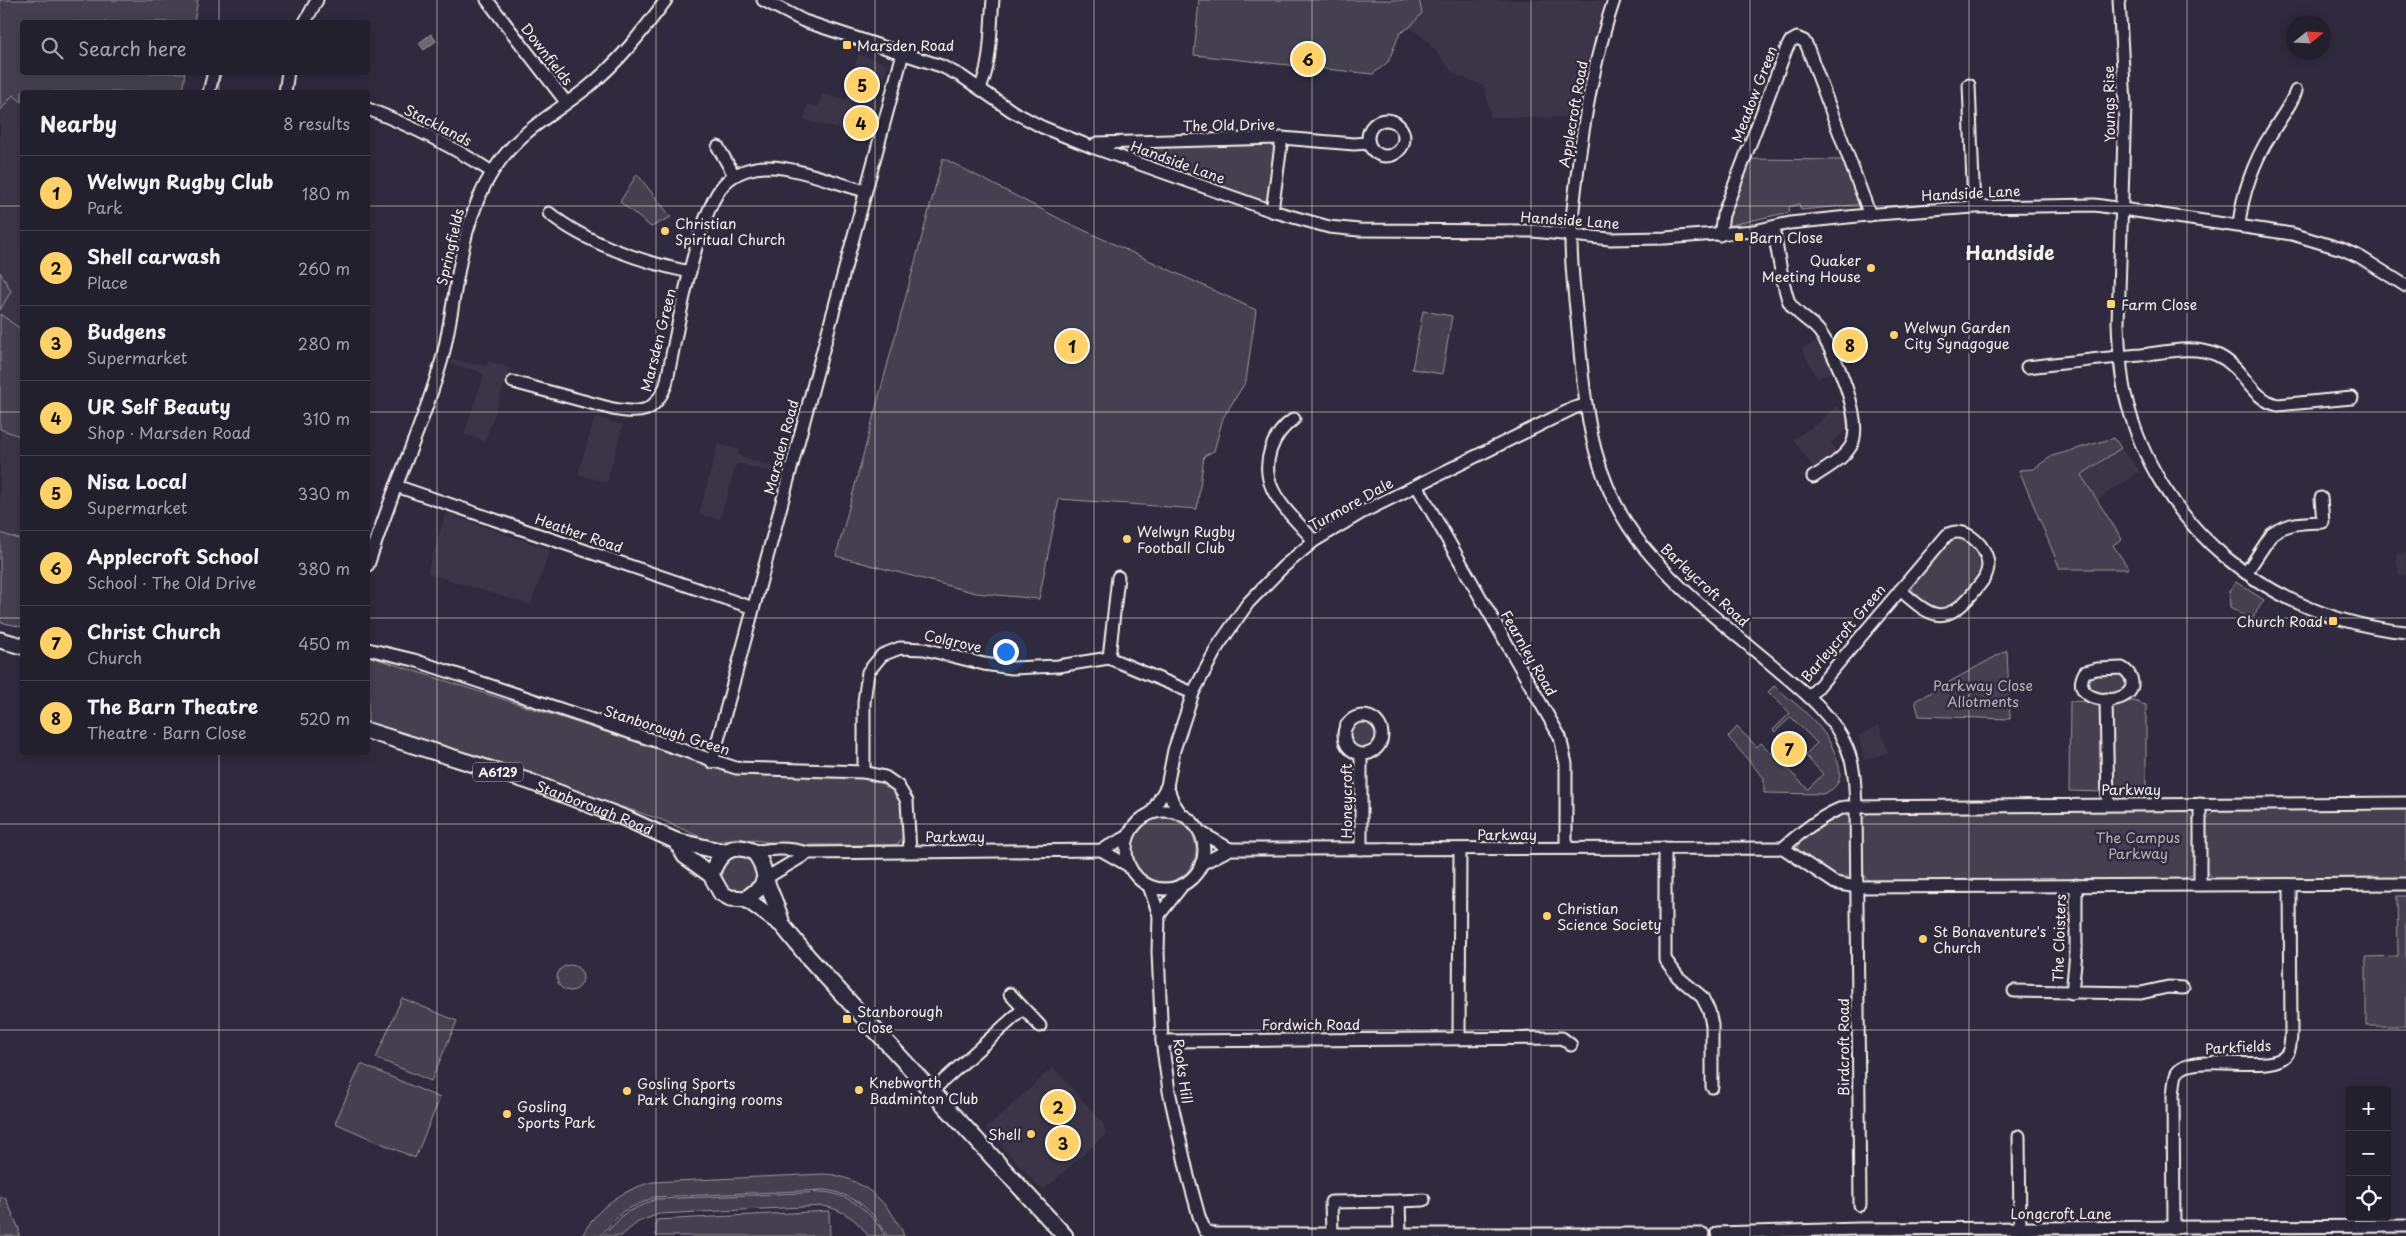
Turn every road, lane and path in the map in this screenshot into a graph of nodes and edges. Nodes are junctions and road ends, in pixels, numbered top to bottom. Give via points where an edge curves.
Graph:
1 (317, 0) edge
2 (487, 0) edge
3 (666, 0) edge
4 (763, 0) edge
5 (993, 0) edge
6 (1614, 0) edge
7 (2119, 0) edge
8 (306, 20) edge
9 (903, 53) junction
10 (213, 75) edge
11 (288, 75) edge
12 (1969, 85) dead end
13 (980, 88) junction
14 (210, 90) edge
15 (288, 90) edge
16 (2296, 91) dead end
17 (566, 102) junction
18 (370, 110) edge
19 (1282, 138) junction
20 (1368, 143) dead end
21 (718, 147) dead end
22 (1092, 147) junction
23 (492, 172) junction
24 (734, 175) junction
25 (865, 191) junction
26 (1974, 207) junction
27 (2121, 208) junction
28 (1272, 211) junction
29 (549, 213) dead end
30 (1870, 215) junction
31 (2239, 225) junction
32 (1773, 227) junction
33 (1720, 235) junction
34 (1571, 236) junction
35 (690, 272) junction
36 (2406, 286) edge
37 (2119, 357) junction
38 (2027, 367) dead end
39 (513, 382) dead end
40 (2352, 398) dead end
41 (1584, 406) junction
42 (1294, 419) dead end
43 (1813, 477) dead end
44 (396, 486) junction
45 (1417, 486) junction
46 (2321, 498) dead end
47 (1314, 541) junction
48 (370, 559) edge
49 (2246, 573) junction
50 (1118, 576) dead end
51 (1900, 590) junction
52 (753, 608) junction
53 (2406, 632) edge
54 (0, 640) edge
55 (20, 645) edge
56 (370, 649) edge
57 (1109, 658) junction
58 (1193, 694) junction
59 (1809, 697) junction
60 (2106, 699) dead end
61 (370, 732) edge
62 (1360, 754) dead end
63 (712, 762) junction
64 (864, 772) junction
65 (1167, 786) junction
66 (2406, 803) edge
67 (2108, 804) junction
68 (2200, 804) junction
69 (1856, 807) junction
70 (1152, 812) junction
71 (1181, 814) junction
72 (1200, 832) junction
73 (1127, 837) junction
74 (676, 842) junction
75 (1566, 848) junction
76 (1665, 848) junction
77 (1783, 848) junction
78 (1230, 849) junction
79 (1361, 849) junction
80 (1460, 849) junction
81 (1101, 850) junction
82 (910, 851) junction
83 (724, 852) junction
84 (754, 852) junction
85 (808, 853) junction
86 (1201, 864) junction
87 (1129, 866) junction
88 (711, 875) junction
89 (766, 878) junction
90 (2200, 884) junction
91 (2406, 884) edge
92 (2076, 885) junction
93 (2290, 885) junction
94 (1149, 886) junction
95 (1181, 886) junction
96 (1857, 887) junction
97 (746, 899) junction
98 (1159, 915) junction
99 (782, 925) junction
100 (2183, 988) dead end
101 (2014, 992) dead end
102 (2072, 992) junction
103 (1010, 994) dead end
104 (1023, 1009) junction
105 (1040, 1026) dead end
106 (1459, 1038) junction
107 (1162, 1041) junction
108 (1571, 1045) dead end
109 (1712, 1086) dead end
110 (932, 1091) junction
111 (2019, 1136) dead end
112 (1424, 1200) dead end
113 (1399, 1201) junction
114 (1860, 1206) dead end
115 (2406, 1226) edge
116 (2020, 1228) junction
117 (2174, 1228) junction
118 (1332, 1233) junction
119 (1717, 1233) dead end
120 (1393, 1234) edge
121 (1556, 1234) edge
122 (1703, 1234) dead end
123 (1778, 1234) edge
124 (1065, 1236) edge

1 - 8 street
2 - 17 street, Downfields
3 - 17 street, Springfields via 617,60
4 - 9 street, Handside Lane via 804,21
5 - 13 street via 984,80
6 - 34 street, Applecroft Road via 1586,114
7 - 27 street, Youngs Rise via 2125,104
9 - 13 street, Handside Lane via 940,66
9 - 25 street, Marsden Road
10 - 14 street
11 - 15 street
12 - 26 street
13 - 22 street, Handside Lane via 1027,119
16 - 31 street via 2260,152
17 - 23 street, Springfields via 512,144
18 - 23 street, Stacklands via 420,130
19 - 20 street, The Old Drive
19 - 22 street, The Old Drive via 1097,142
19 - 28 street
21 - 24 street
22 - 28 street, Handside Lane
23 - 44 street, Springfields via 473,210 442,359
24 - 25 street via 769,166
24 - 35 street, Marsden Green via 715,197 706,216
25 - 52 street, Marsden Road
26 - 27 street, Handside Lane via 2071,204
26 - 30 street, Handside Lane
27 - 31 street, Handside Lane
27 - 37 street, Youngs Rise
28 - 34 street, Handside Lane via 1329,227 1358,230 1533,231
29 - 35 street via 600,243
30 - 32 street, Handside Lane
30 - 33 street, Meadow Green via 1807,46 1797,38 1786,50 1723,215
31 - 36 street, Handside Lane via 2292,234 2342,249
32 - 33 street, Handside Lane
32 - 43 street via 1788,299 1828,345 1855,420 1854,437 1848,450
33 - 34 street, Handside Lane via 1610,239
34 - 41 street, Barleycroft Road
35 - 39 street, Marsden Green via 666,385 659,402 649,409 628,412
37 - 38 street
37 - 40 street via 2190,350 2218,355 2230,362 2255,391 2278,405
37 - 49 street, Youngs Rise via 2131,415 2157,475 2206,539
41 - 45 street, Turmore Dale via 1574,408
41 - 59 street, Barleycroft Road via 1592,442 1610,490 1644,548 1690,595
42 - 47 street via 1271,447 1269,478 1278,498
44 - 48 street, Springfields
44 - 52 street, Heather Road
45 - 47 street, Turmore Dale via 1361,513
45 - 75 street, Fearnley Road via 1560,737 1566,764
46 - 49 street via 2323,522 2290,525 2277,530
47 - 58 street, Turmore Dale via 1248,603 1218,646
49 - 53 street, Youngs Rise via 2288,600 2324,615
50 - 57 street
51 - 51 street, Barleycroft Green via 1954,531 1964,532 1981,546 1986,555 1985,578 1962,606 1948,615 1923,610
51 - 59 street, Barleycroft Green
52 - 63 street, Marsden Road
54 - 55 main road
56 - 63 street, Stanborough Green via 414,660
57 - 58 street
57 - 64 street, Colgrove via 1058,666 1012,668 910,647 890,650 875,662 865,684
58 - 65 street, Turmore Dale via 1174,750
59 - 69 street, Barleycroft Road via 1836,728 1848,750 1854,770
60 - 67 street
61 - 74 main road, Stanborough Road / A6129 via 528,781 627,819
62 - 79 street, Honeycroft
63 - 64 street, Stanborough Green via 736,768
64 - 82 street, Stanborough Green via 885,777 903,794 909,810
65 - 70 street, Turmore Dale
65 - 71 street via 1172,802
66 - 68 street, Parkway
67 - 68 street, Parkway
67 - 69 street, Parkway
68 - 90 street
69 - 77 street, Parkway via 1834,810
69 - 96 street
70 - 71 street
70 - 73 street via 1132,827
71 - 72 street
72 - 78 street, Parkway
72 - 86 street via 1204,849
73 - 81 street, Parkway
73 - 87 street via 1125,849
74 - 83 main road, Stanborough Road / A6129
74 - 88 main road, Stanborough Road / A6129 via 684,856
75 - 76 street, Parkway
75 - 80 street, Parkway
76 - 77 street, Parkway
76 - 109 street via 1665,959 1678,977 1702,997 1709,1011
77 - 96 street via 1835,883
78 - 79 street, Parkway
78 - 86 street, Parkway
79 - 80 street, Parkway
80 - 106 street
81 - 82 street, Parkway
81 - 87 street
82 - 85 street, Parkway
83 - 84 main road, Stanborough Road via 740,847
83 - 88 main road
84 - 85 street, Parkway via 766,849
84 - 89 main road, Stanborough Road
85 - 89 street, Parkway
86 - 95 street via 1191,880
87 - 94 street via 1133,874
88 - 97 main road, Stanborough Road via 721,893 730,898
89 - 97 main road via 761,887
89 - 99 main road, Stanborough Road
90 - 92 street
90 - 93 street
91 - 93 street
92 - 96 street
92 - 102 street, The Cloisters via 2076,953
93 - 117 street, Parkfields via 2291,1032 2288,1053 2283,1059 2260,1063 2182,1067 2176,1074
94 - 95 street via 1168,890
94 - 98 street, Rooks Hill
95 - 98 street
96 - 114 street, Birdcroft Road
97 - 99 main road, Stanborough Road
98 - 107 street, Rooks Hill
99 - 110 main road, Stanborough Road
100 - 102 street, The Cloisters
101 - 102 street, The Cloisters
103 - 104 street
104 - 105 street
104 - 110 street
106 - 107 street, Fordwich Road
106 - 108 street, Fordwich Road via 1562,1038
107 - 118 street, Rooks Hill via 1182,1151 1203,1228 1210,1234
110 - 124 main road, Stanborough Road
111 - 116 street
112 - 113 street
113 - 118 street via 1331,1202
113 - 120 street
115 - 117 street, Longcroft Lane
116 - 117 street, Longcroft Lane
116 - 123 street, Longcroft Lane
118 - 120 street
119 - 123 street, Longcroft Lane
120 - 121 street
121 - 122 street

